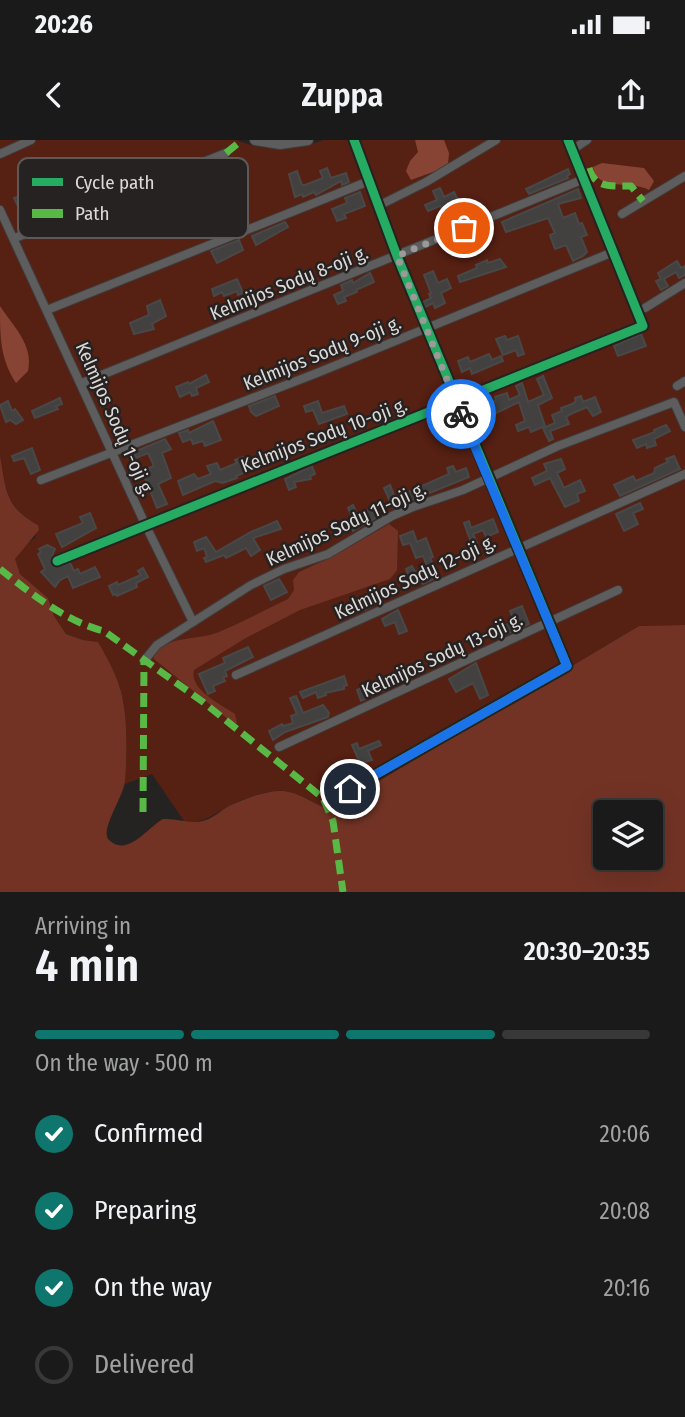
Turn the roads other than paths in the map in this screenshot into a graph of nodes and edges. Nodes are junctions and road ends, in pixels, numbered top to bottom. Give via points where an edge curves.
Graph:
1 (31, 140) edge
2 (256, 140) edge
3 (308, 140) edge
4 (354, 140) edge
5 (496, 140) edge
6 (568, 140) edge
7 (587, 140) edge
8 (578, 146) dead end
9 (226, 153) dead end
10 (0, 154) edge
11 (214, 158) edge
12 (685, 176) edge
13 (584, 179) junction
14 (369, 181) junction
15 (378, 206) junction
16 (622, 214) dead end
17 (1, 215) edge
18 (248, 229) edge
19 (18, 237) edge
20 (15, 238) junction
21 (227, 238) edge
22 (613, 252) junction
23 (397, 256) junction
24 (685, 283) edge
25 (645, 308) dead end
26 (47, 310) junction
27 (427, 328) junction
28 (82, 383) junction
29 (456, 402) junction
30 (685, 427) edge
31 (113, 451) junction
32 (685, 474) edge
33 (488, 479) junction
34 (41, 480) dead end
35 (145, 524) junction
36 (517, 547) junction
37 (57, 561) dead end
38 (618, 590) dead end
39 (193, 622) junction
40 (548, 623) junction
41 (144, 661) dead end
42 (236, 675) dead end
43 (279, 747) dead end
44 (350, 789) dead end

1 - 10 street
2 - 3 main road via 280,144
4 - 14 street
5 - 15 street
6 - 13 street
7 - 8 street
9 - 11 street
12 - 16 street
13 - 22 street
13 - 23 street, Kelmijos Sodų 8-oji g.
14 - 15 street
14 - 18 street
15 - 23 street
17 - 20 street, Kelmijos Sodų 1-oji g.
19 - 20 street
20 - 26 street, Kelmijos Sodų 1-oji g.
21 - 26 street
22 - 27 street, Kelmijos Sodų 9-oji g.
22 - 29 street, Kelmijos Sodų 10-oji g. via 643,326
23 - 27 street
23 - 28 street, Kelmijos Sodų 8-oji g.
24 - 25 street
26 - 28 street, Kelmijos Sodų 1-oji g.
27 - 29 street
27 - 31 street, Kelmijos Sodų 9-oji g.
28 - 31 street, Kelmijos Sodų 1-oji g.
29 - 33 street
29 - 35 street, Kelmijos Sodų 10-oji g.
30 - 33 street, Kelmijos Sodų 11-oji g. via 674,402 558,446
31 - 34 street, Kelmijos Sodų 9-oji g.
31 - 35 street, Kelmijos Sodų 1-oji g.
32 - 36 street, Kelmijos Sodų 12-oji g.
33 - 36 street
33 - 39 street, Kelmijos Sodų 11-oji g. via 392,516 328,554 251,585
35 - 37 street, Kelmijos Sodų 10-oji g.
35 - 39 street, Kelmijos Sodų 1-oji g.
36 - 40 street
36 - 42 street, Kelmijos Sodų 12-oji g.
38 - 40 street, Kelmijos Sodų 13-oji g.
39 - 41 street via 157,645
40 - 43 street, Kelmijos Sodų 13-oji g.
40 - 44 street via 567,666

